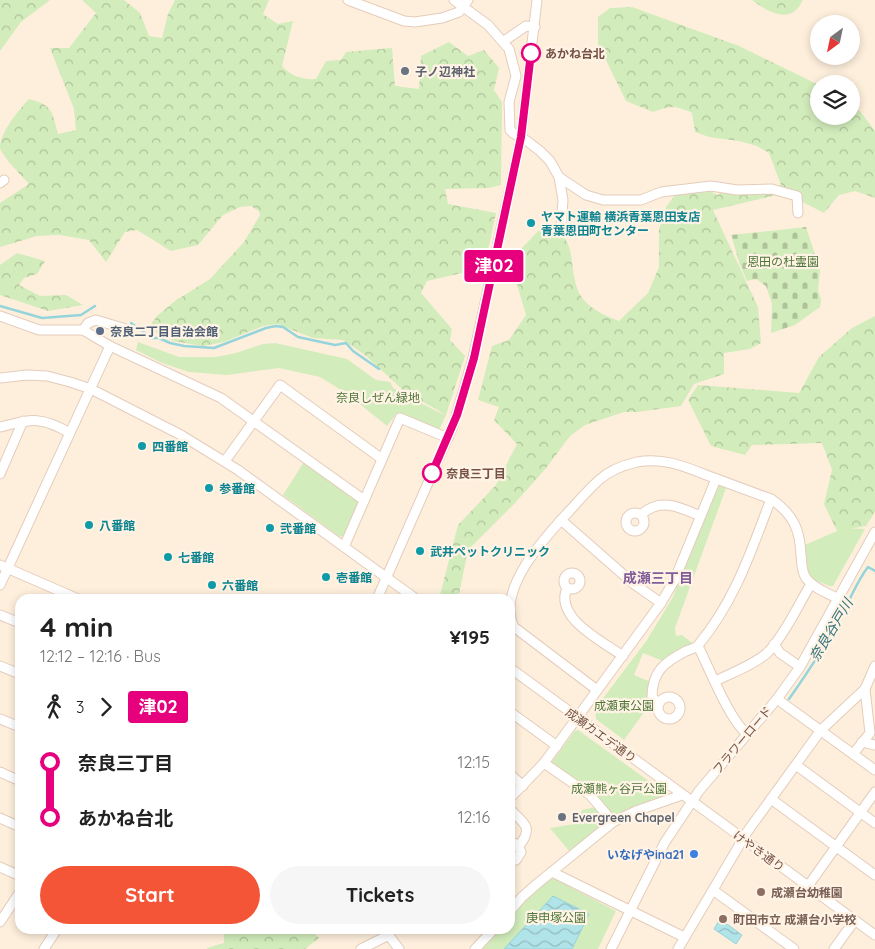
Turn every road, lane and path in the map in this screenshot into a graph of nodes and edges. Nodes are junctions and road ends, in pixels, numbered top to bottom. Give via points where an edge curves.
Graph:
1 (348, 0) edge
2 (454, 0) edge
3 (537, 0) edge
4 (466, 4) edge
5 (535, 27) junction
6 (504, 41) junction
7 (521, 137) junction
8 (559, 178) junction
9 (798, 213) dead end
10 (561, 227) dead end
11 (0, 316) edge
12 (126, 329) dead end
13 (83, 330) junction
14 (110, 346) junction
15 (0, 378) edge
16 (91, 389) junction
17 (23, 421) junction
18 (253, 421) junction
19 (0, 427) edge
20 (70, 433) junction
21 (448, 438) junction
22 (382, 459) junction
23 (225, 461) junction
24 (0, 474) edge
25 (716, 479) junction
26 (771, 499) junction
27 (364, 500) junction
28 (641, 515) dead end
29 (700, 516) junction
30 (561, 520) junction
31 (875, 532) edge
32 (344, 547) junction
33 (2, 567) edge
34 (386, 578) junction
35 (811, 584) junction
36 (0, 585) edge
37 (567, 588) dead end
38 (66, 594) edge
39 (379, 594) edge
40 (409, 594) edge
41 (513, 594) edge
42 (838, 599) junction
43 (662, 604) junction
44 (0, 615) edge
45 (15, 622) edge
46 (515, 628) edge
47 (774, 644) junction
48 (698, 646) junction
49 (623, 656) junction
50 (0, 666) edge
51 (800, 666) junction
52 (874, 671) edge
53 (15, 672) edge
54 (515, 672) edge
55 (716, 681) junction
56 (866, 689) junction
57 (598, 690) junction
58 (776, 699) junction
59 (659, 704) dead end
60 (515, 716) edge
61 (578, 718) junction
62 (0, 719) edge
63 (15, 725) edge
64 (821, 730) junction
65 (747, 734) junction
66 (862, 742) junction
67 (875, 745) edge
68 (557, 746) junction
69 (853, 754) junction
70 (544, 763) junction
71 (796, 764) junction
72 (875, 770) edge
73 (0, 772) edge
74 (15, 779) edge
75 (515, 779) edge
76 (522, 786) junction
77 (875, 792) edge
78 (515, 793) edge
79 (682, 794) junction
80 (771, 799) junction
81 (692, 802) junction
82 (860, 812) junction
83 (515, 814) edge
84 (0, 818) edge
85 (613, 822) junction
86 (875, 823) edge
87 (15, 825) edge
88 (742, 839) junction
89 (515, 843) edge
90 (519, 846) junction
91 (836, 846) junction
92 (515, 860) edge
93 (0, 868) edge
94 (552, 872) junction
95 (15, 874) edge
96 (875, 875) edge
97 (808, 886) junction
98 (713, 890) junction
99 (15, 900) edge
100 (515, 905) edge
101 (630, 910) junction
102 (854, 920) junction
103 (0, 922) edge
104 (54, 934) edge
105 (384, 934) edge
106 (388, 934) edge
107 (490, 934) edge
108 (875, 935) edge
109 (684, 937) junction
110 (44, 949) edge
111 (361, 949) edge
112 (399, 949) edge
113 (476, 949) edge
114 (611, 949) edge
115 (678, 949) edge
116 (794, 949) edge
117 (834, 949) edge

1 - 4 street via 415,22 442,18 459,12
2 - 4 street
3 - 5 street
4 - 6 street
5 - 6 street via 526,26
5 - 7 street
6 - 7 street via 516,76 509,102 509,126
7 - 8 street via 550,161
7 - 21 street via 474,358
8 - 9 street via 586,195 603,200 641,200 661,192 711,186 737,190 772,189 797,196
8 - 10 street via 563,200
11 - 13 street via 39,330
12 - 13 street via 96,320
13 - 14 street
14 - 16 street
14 - 18 street via 221,398
15 - 16 street via 47,376
16 - 20 street
16 - 23 street via 181,434
17 - 19 street
17 - 20 street via 42,420
17 - 24 street
18 - 22 street via 280,385
18 - 23 street
18 - 27 street
20 - 33 street
21 - 22 street via 400,418
21 - 34 street
22 - 27 street
23 - 32 street
25 - 26 street
25 - 29 street
25 - 30 street via 677,463 636,463 599,480
26 - 35 street via 782,506 795,524 800,537 802,569
26 - 48 street via 735,592
27 - 32 street
28 - 29 street via 654,506 665,504
29 - 43 street
30 - 41 street via 525,565
30 - 43 street via 634,584
31 - 42 street, フラワーロード
32 - 34 street
33 - 36 street
33 - 38 street
34 - 39 street
34 - 40 street
35 - 42 street
35 - 47 street
37 - 49 street via 565,605 576,623
42 - 51 street, フラワーロード
43 - 49 street
44 - 45 street
46 - 57 street
47 - 51 street via 780,653
47 - 55 street via 765,655
48 - 55 street
48 - 59 street via 668,660 659,671 652,697
49 - 57 street
50 - 53 street
51 - 58 street, フラワーロード
52 - 56 street
54 - 61 street, 成瀬カエデ通り
55 - 65 street via 729,710
56 - 64 street
56 - 66 street via 870,733
57 - 61 street
58 - 64 street
58 - 65 street, フラワーロード
60 - 68 street
61 - 68 street
61 - 79 street, 成瀬カエデ通り
62 - 63 street
64 - 69 street
64 - 71 street
65 - 81 street, フラワーロード
66 - 67 street
66 - 69 street
68 - 70 street
69 - 72 street
70 - 76 street
70 - 85 street via 590,795
71 - 80 street
71 - 82 street
73 - 74 street
75 - 76 street
76 - 78 street
77 - 82 street
79 - 81 street, 成瀬カエデ通り
79 - 85 street
80 - 88 street
80 - 91 street
81 - 88 street, けやき通り
81 - 101 street, フラワーロード via 665,842
82 - 86 street
82 - 91 street
83 - 90 street via 527,832
84 - 87 street
85 - 94 street
88 - 97 street, けやき通り
88 - 98 street
89 - 90 street
90 - 92 street via 520,855
91 - 96 street
91 - 97 street
93 - 95 street
94 - 100 street
94 - 101 street
97 - 102 street, けやき通り
98 - 109 street
98 - 116 street
99 - 103 street
101 - 109 street
101 - 114 street, フラワーロード
102 - 108 street, けやき通り
102 - 117 street
104 - 110 street
105 - 111 street
106 - 112 street
107 - 113 street
109 - 115 street

